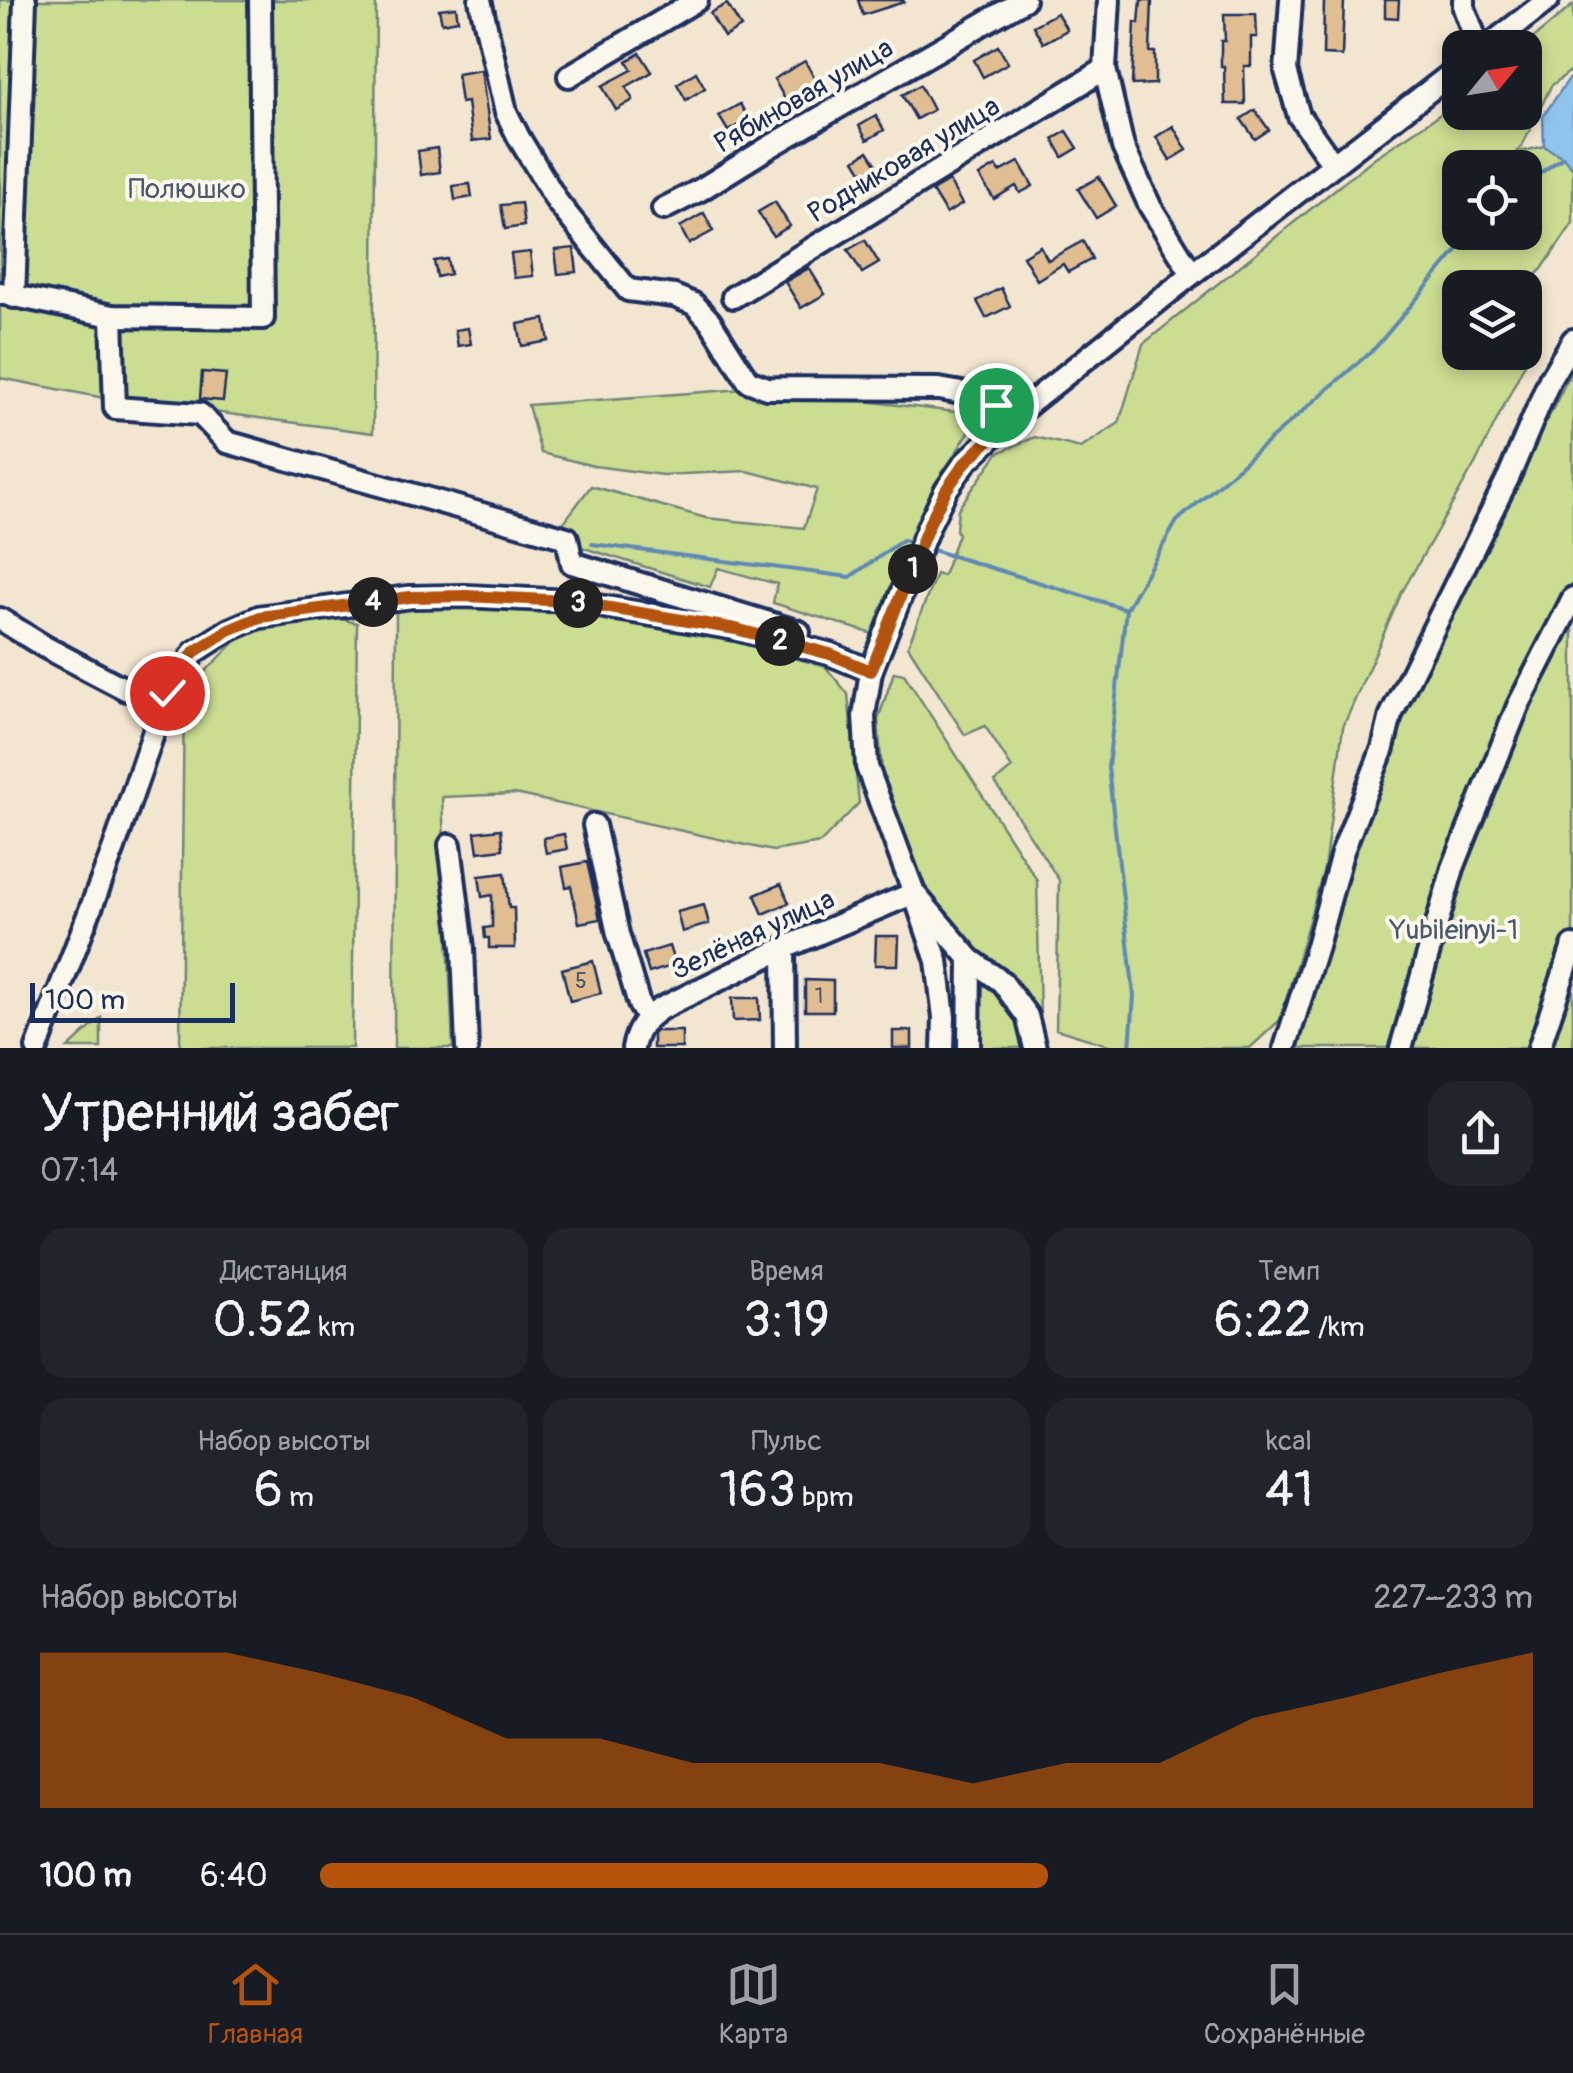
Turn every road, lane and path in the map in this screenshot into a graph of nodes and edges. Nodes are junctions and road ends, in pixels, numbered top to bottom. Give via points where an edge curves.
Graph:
1 (25, 0) edge
2 (260, 0) edge
3 (480, 0) edge
4 (697, 0) edge
5 (1024, 0) edge
6 (1109, 0) edge
7 (1291, 0) edge
8 (1464, 0) edge
9 (1548, 0) edge
10 (1474, 30) edge
11 (1507, 30) edge
12 (1105, 70) junction
13 (568, 76) dead end
14 (1442, 81) edge
15 (1332, 164) junction
16 (663, 209) dead end
17 (1192, 274) junction
18 (7, 295) edge
19 (732, 297) dead end
20 (112, 316) junction
21 (1573, 340) edge
22 (1013, 417) junction
23 (1573, 598) edge
24 (0, 618) edge
25 (849, 662) junction
26 (871, 671) junction
27 (167, 693) junction
28 (594, 826) dead end
29 (450, 845) dead end
30 (914, 893) junction
31 (1573, 946) edge
32 (784, 948) junction
33 (970, 959) junction
34 (647, 1018) junction
35 (36, 1048) edge
36 (467, 1048) edge
37 (633, 1048) edge
38 (785, 1048) edge
39 (944, 1048) edge
40 (969, 1048) edge
41 (1035, 1048) edge
42 (1285, 1048) edge
43 (1401, 1048) edge
44 (1539, 1048) edge

1 - 18 street
2 - 20 street via 263,318
3 - 22 street via 506,112 519,138 558,203 628,290 694,304 748,380 767,388 939,388 973,395
4 - 13 street
5 - 16 street, Рябиновая улица
6 - 12 street
7 - 15 street via 1286,71 1299,116
8 - 10 street
9 - 11 street
12 - 17 street via 1123,147
12 - 19 street, Родниковая улица
14 - 15 street
15 - 17 street
17 - 22 street
18 - 20 street
20 - 25 street via 116,408 200,414 227,442 568,538 572,563 841,645
21 - 42 street via 1391,715
22 - 26 street via 946,490
23 - 43 street via 1518,706 1453,868
24 - 27 street via 127,690
25 - 26 street
25 - 27 street via 736,629 568,601 410,597 260,617 194,652
26 - 30 street via 864,716 867,767
27 - 35 street
28 - 34 street via 618,934
29 - 36 street
30 - 32 street, Зелёная улица
30 - 33 street
30 - 39 street via 937,961
31 - 44 street
32 - 34 street, Зелёная улица
32 - 38 street
33 - 40 street
33 - 41 street via 1002,982 1027,1016
34 - 37 street

